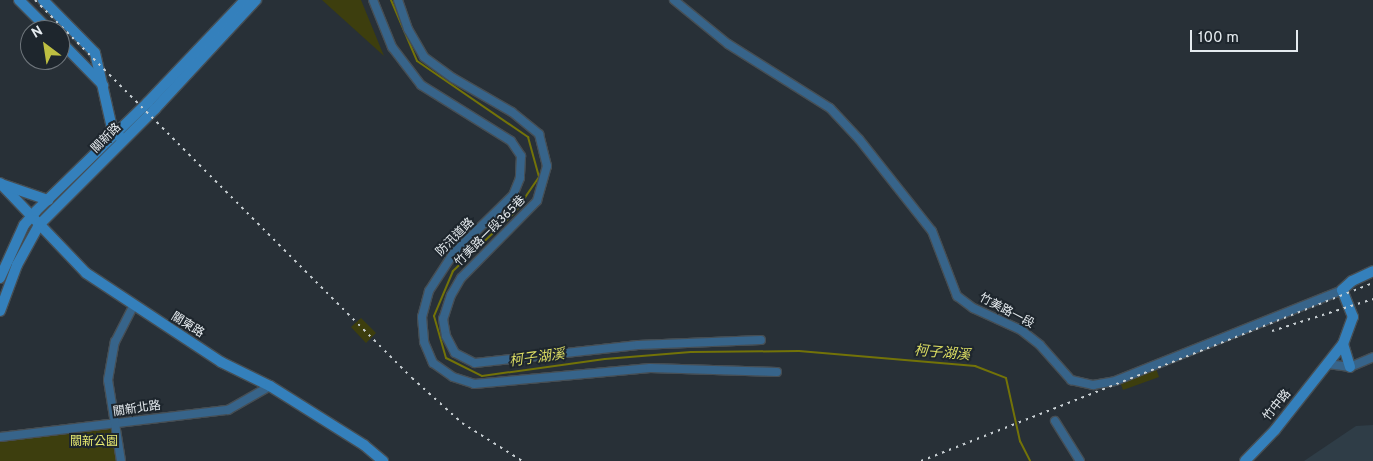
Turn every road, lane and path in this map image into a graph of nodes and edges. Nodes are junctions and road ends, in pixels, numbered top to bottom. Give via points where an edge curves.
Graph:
1 (19, 0) edge
2 (43, 0) edge
3 (245, 0) edge
4 (256, 0) edge
5 (373, 0) edge
6 (398, 0) edge
7 (674, 0) edge
8 (39, 20) edge
9 (70, 51) edge
10 (104, 85) junction
11 (120, 137) junction
12 (0, 183) edge
13 (48, 200) junction
14 (31, 217) junction
15 (39, 225) junction
16 (1373, 271) edge
17 (1, 273) edge
18 (1342, 290) junction
19 (133, 307) junction
20 (0, 311) edge
21 (761, 340) dead end
22 (1343, 344) junction
23 (1373, 358) edge
24 (1328, 364) junction
25 (1350, 367) junction
26 (777, 372) dead end
27 (270, 386) junction
28 (1055, 421) dead end
29 (114, 425) junction
30 (0, 438) edge
31 (121, 461) edge
32 (383, 461) edge
33 (1080, 461) edge
34 (1246, 461) edge

1 - 8 street
2 - 10 street via 95,52
3 - 11 street, 關新路
4 - 11 street, 關新路
5 - 26 street, 防汛道路 via 392,47 422,85 511,141 521,156 520,178 513,195 453,254 429,291 422,317 424,342 433,363 453,377 474,384 650,368
6 - 21 street, 竹美路一段365巷 via 408,29 424,57 446,74 512,112 539,134 547,166 537,201 461,278 451,295 444,319 446,336 454,353 475,363 638,345
7 - 18 street, 竹美路一段 via 728,44 830,108 859,138 932,232 957,296 973,308 1021,330 1040,345 1071,380 1093,385 1116,381
9 - 10 street
10 - 11 street via 112,128
11 - 13 street, 關新路
11 - 15 street, 關新路
12 - 13 street
12 - 14 street, 關東路
13 - 14 street, 關新路
14 - 15 street, 關東路
14 - 17 street, 關新路
15 - 19 street, 關東路 via 86,273
15 - 20 street, 關新路 via 17,265
16 - 18 street
18 - 22 street, 竹中路 via 1353,317
19 - 27 street, 關東路 via 243,374
19 - 29 street via 115,342 108,380
22 - 24 street, 竹中路
22 - 25 street
23 - 25 street
24 - 25 street
24 - 34 street, 竹中路
27 - 29 street, 關新北路 via 228,410
27 - 32 street, 關東路 via 364,445
28 - 33 street
29 - 30 street, 關新北路
29 - 31 street

